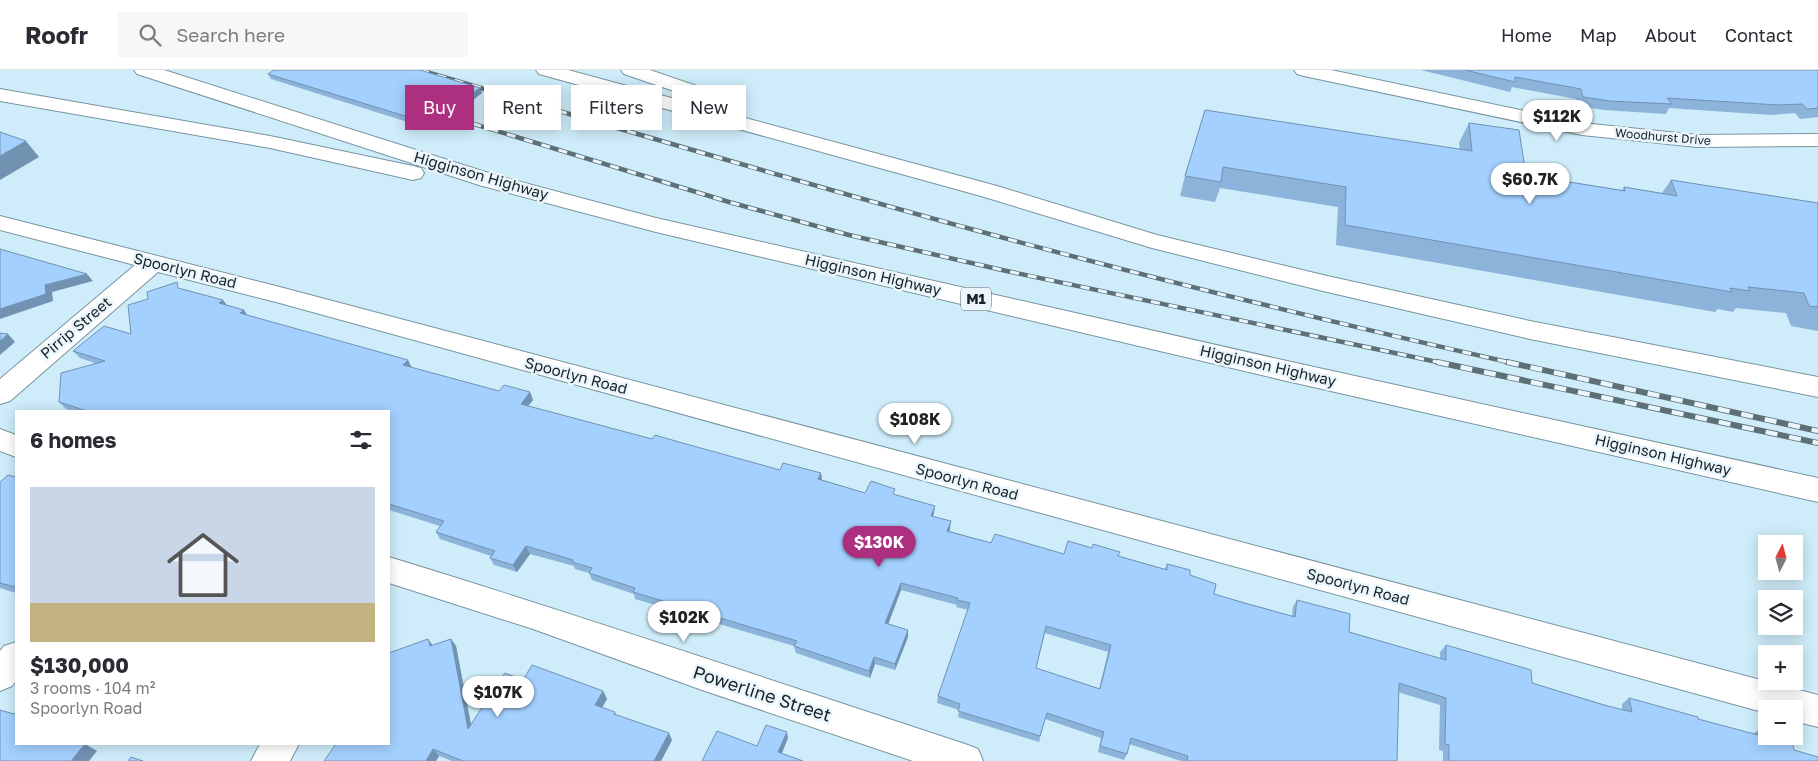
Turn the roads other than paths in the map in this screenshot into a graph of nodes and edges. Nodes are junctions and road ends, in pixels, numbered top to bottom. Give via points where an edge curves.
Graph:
1 (144, 70) edge
2 (546, 70) edge
3 (631, 70) edge
4 (1304, 70) edge
5 (0, 95) edge
6 (1818, 140) edge
7 (989, 191) junction
8 (0, 223) edge
9 (656, 225) junction
10 (153, 263) junction
11 (1818, 387) edge
12 (0, 394) edge
13 (0, 440) edge
14 (15, 446) edge
15 (1818, 490) edge
16 (392, 578) edge
17 (15, 658) edge
18 (0, 675) edge
19 (1818, 711) edge
20 (280, 745) edge
21 (269, 761) edge
22 (965, 761) edge

1 - 9 main road, Higginson Highway / M1 via 487,180
2 - 7 main road
3 - 7 main road
4 - 6 main road, Woodhurst Drive via 1582,129 1697,141
5 - 9 main road via 270,142
7 - 11 main road via 1152,241 1323,283 1530,330
8 - 10 main road, Spoorlyn Road
9 - 15 main road, Higginson Highway / M1
10 - 12 main road, Pirrip Street
10 - 19 main road, Spoorlyn Road
13 - 14 main road
16 - 22 main road, Powerline Street via 533,615
17 - 18 main road
20 - 21 main road

